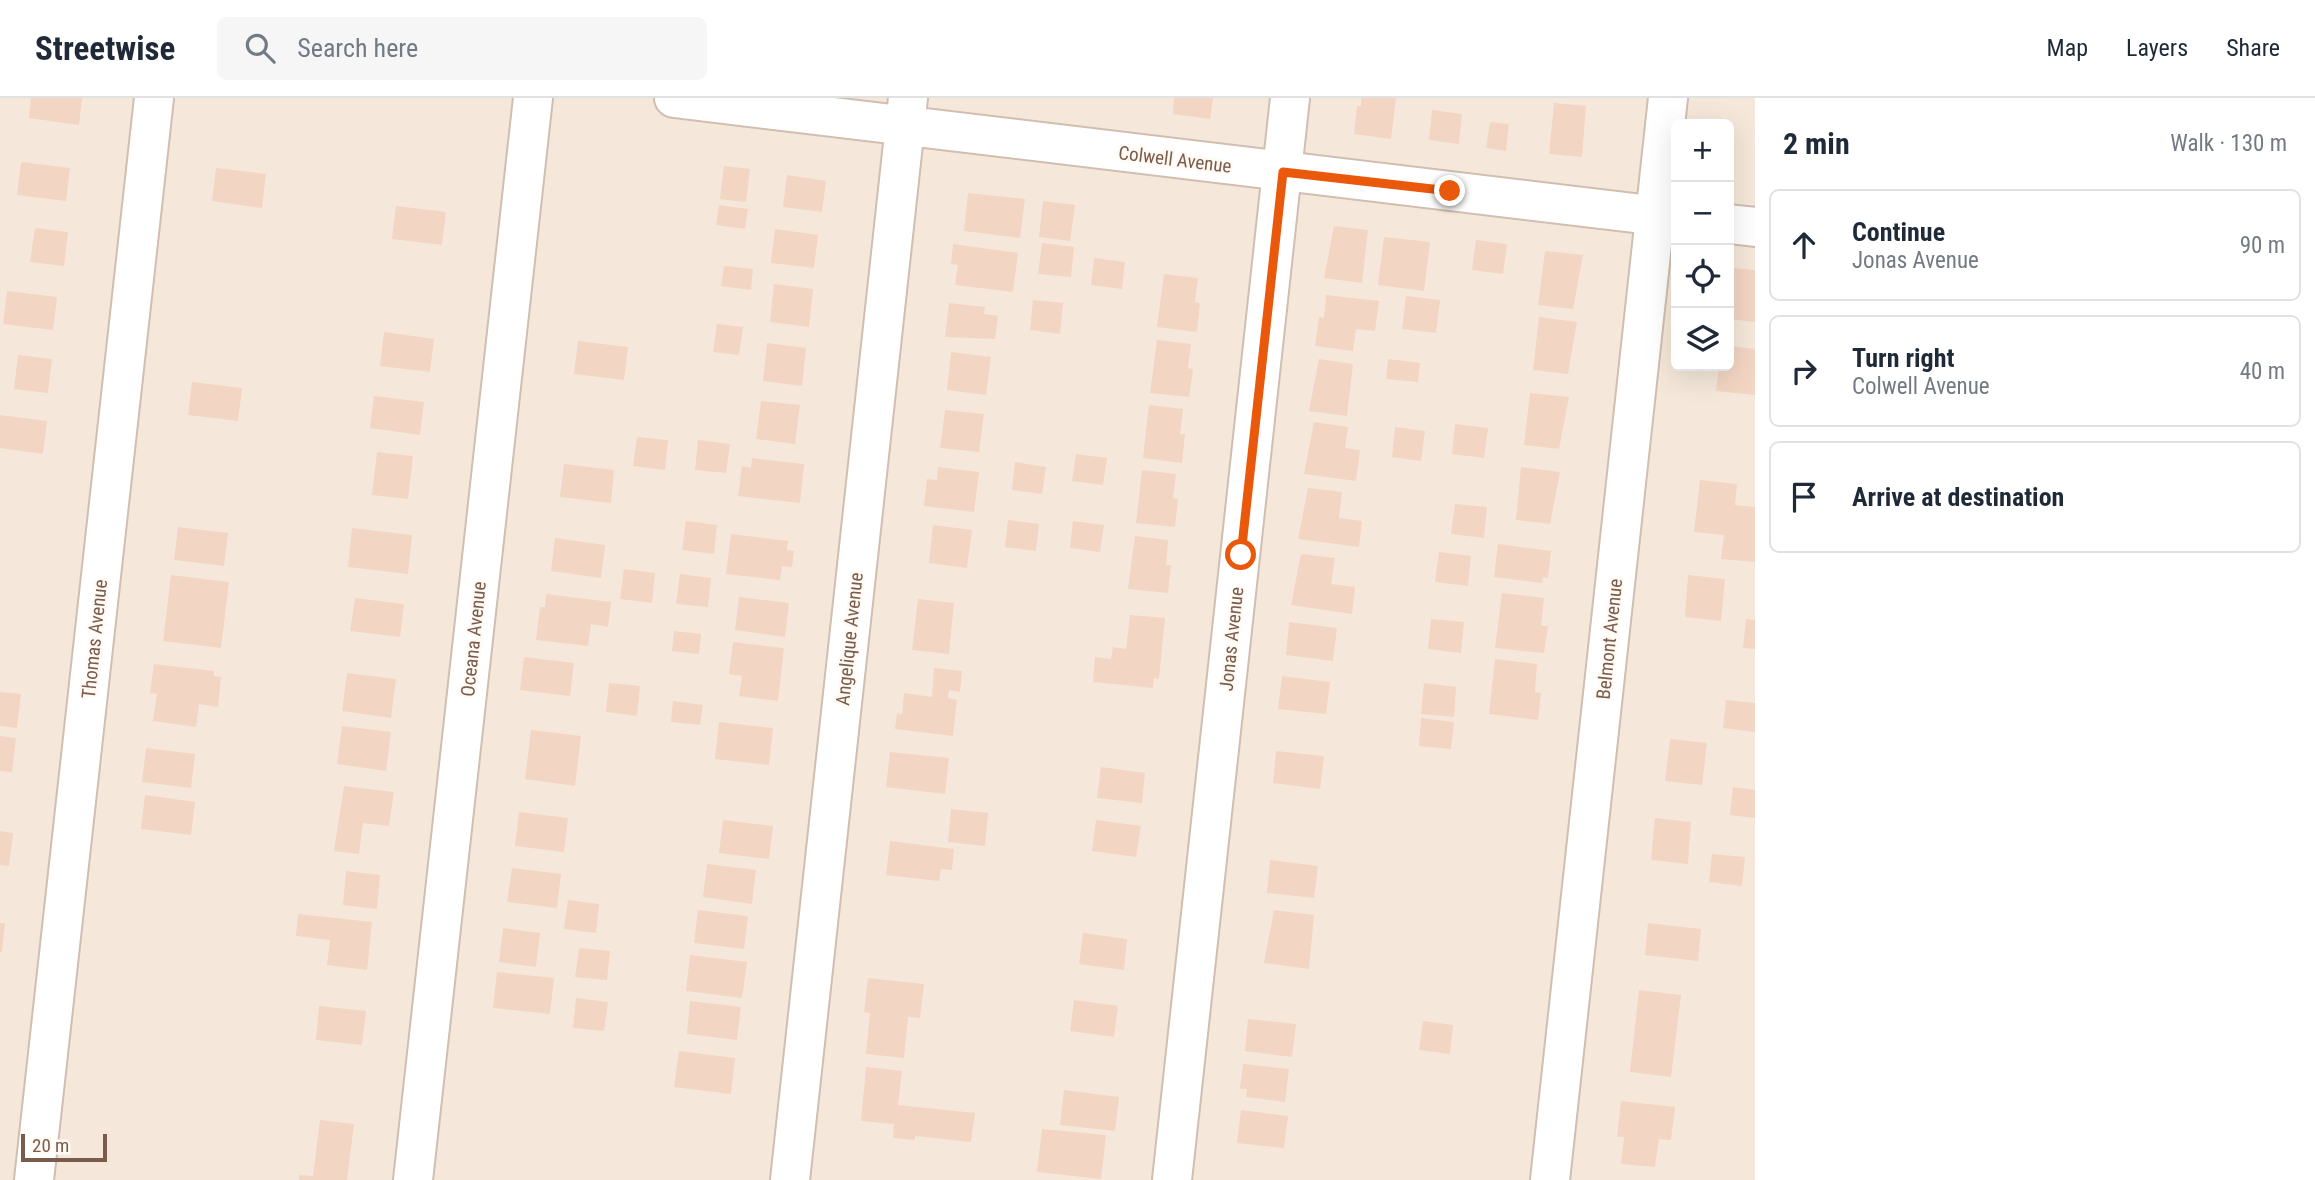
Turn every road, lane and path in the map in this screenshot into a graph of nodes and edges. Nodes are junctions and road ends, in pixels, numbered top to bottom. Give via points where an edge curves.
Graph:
1 (154, 98) edge
2 (533, 98) edge
3 (674, 98) edge
4 (1290, 98) edge
5 (1668, 98) edge
6 (907, 113) edge
7 (1283, 172) junction
8 (1666, 217) edge
9 (1734, 225) edge
10 (1755, 227) edge
11 (34, 1180) edge
12 (413, 1180) edge
13 (790, 1180) edge
14 (1172, 1180) edge
15 (1550, 1180) edge

1 - 11 street, Thomas Avenue
2 - 12 street, Oceana Avenue
3 - 6 street, Colwell Avenue
4 - 7 street, Jonas Avenue
5 - 8 street, Belmont Avenue
6 - 7 street, Colwell Avenue
6 - 13 street, Angelique Avenue
7 - 8 street, Colwell Avenue
7 - 14 street, Jonas Avenue
8 - 15 street, Belmont Avenue
9 - 10 street

